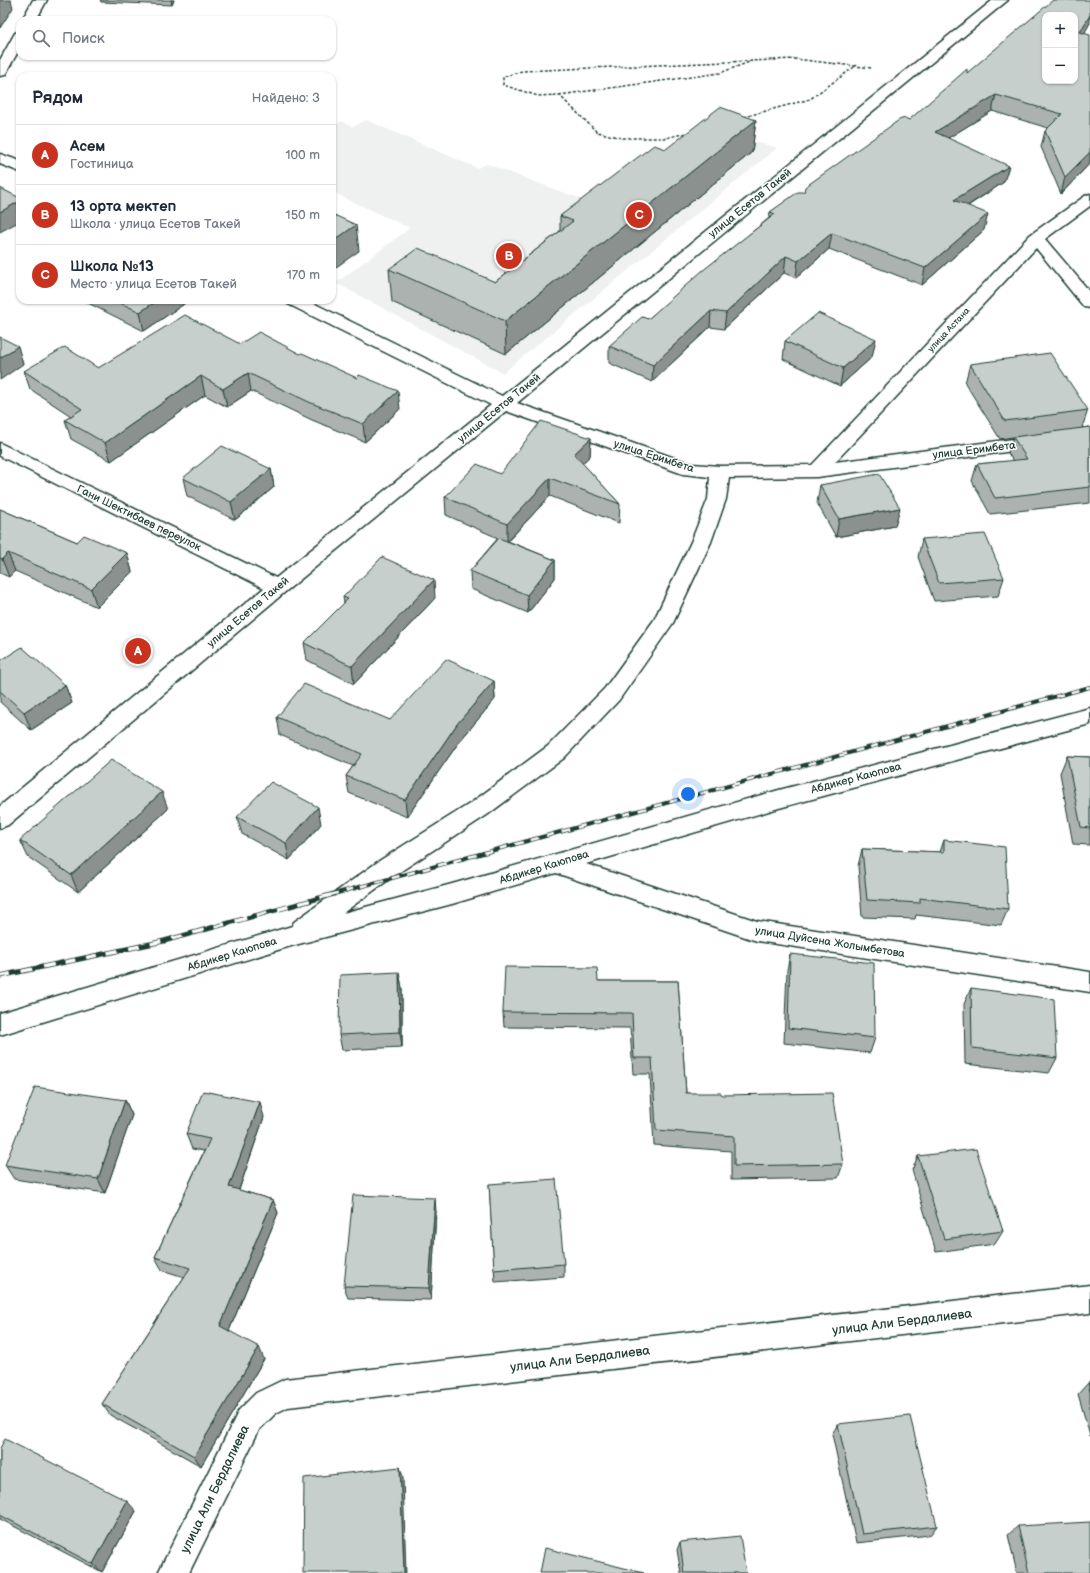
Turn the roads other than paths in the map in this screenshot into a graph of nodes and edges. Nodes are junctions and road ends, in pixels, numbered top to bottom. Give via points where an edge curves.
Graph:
1 (40, 0) edge
2 (1001, 0) edge
3 (31, 16) edge
4 (16, 43) edge
5 (0, 72) edge
6 (1090, 199) edge
7 (1036, 238) junction
8 (1090, 303) edge
9 (302, 304) edge
10 (504, 404) junction
11 (1090, 435) edge
12 (0, 449) edge
13 (817, 470) junction
14 (720, 472) junction
15 (278, 587) junction
16 (1090, 716) edge
17 (0, 819) edge
18 (554, 863) junction
19 (291, 936) junction
20 (1090, 982) edge
21 (0, 1024) edge
22 (1090, 1299) edge
23 (173, 1573) edge

1 - 3 street
2 - 10 street, улица Есетов Такей
4 - 5 street
6 - 7 street, улица Астана
7 - 8 street
7 - 13 street, улица Астана
9 - 10 street, улица Еримбета
10 - 14 street, улица Еримбета via 690,470
10 - 15 street, улица Есетов Такей
11 - 13 street, улица Еримбета
12 - 15 street, Гани Шектибаев переулок
13 - 14 street, улица Еримбета
14 - 19 street via 717,499 701,542 663,624 612,694 556,752 479,809 387,868
15 - 17 street, улица Есетов Такей
16 - 18 street, Абдикер Каюпова via 786,797
18 - 19 street, Абдикер Каюпова via 452,894
18 - 20 street, улица Дуйсена Жолымбетова via 756,931
19 - 21 street, Абдикер Каюпова
22 - 23 street, улица Али Бердалиева via 285,1393 266,1403 249,1420

